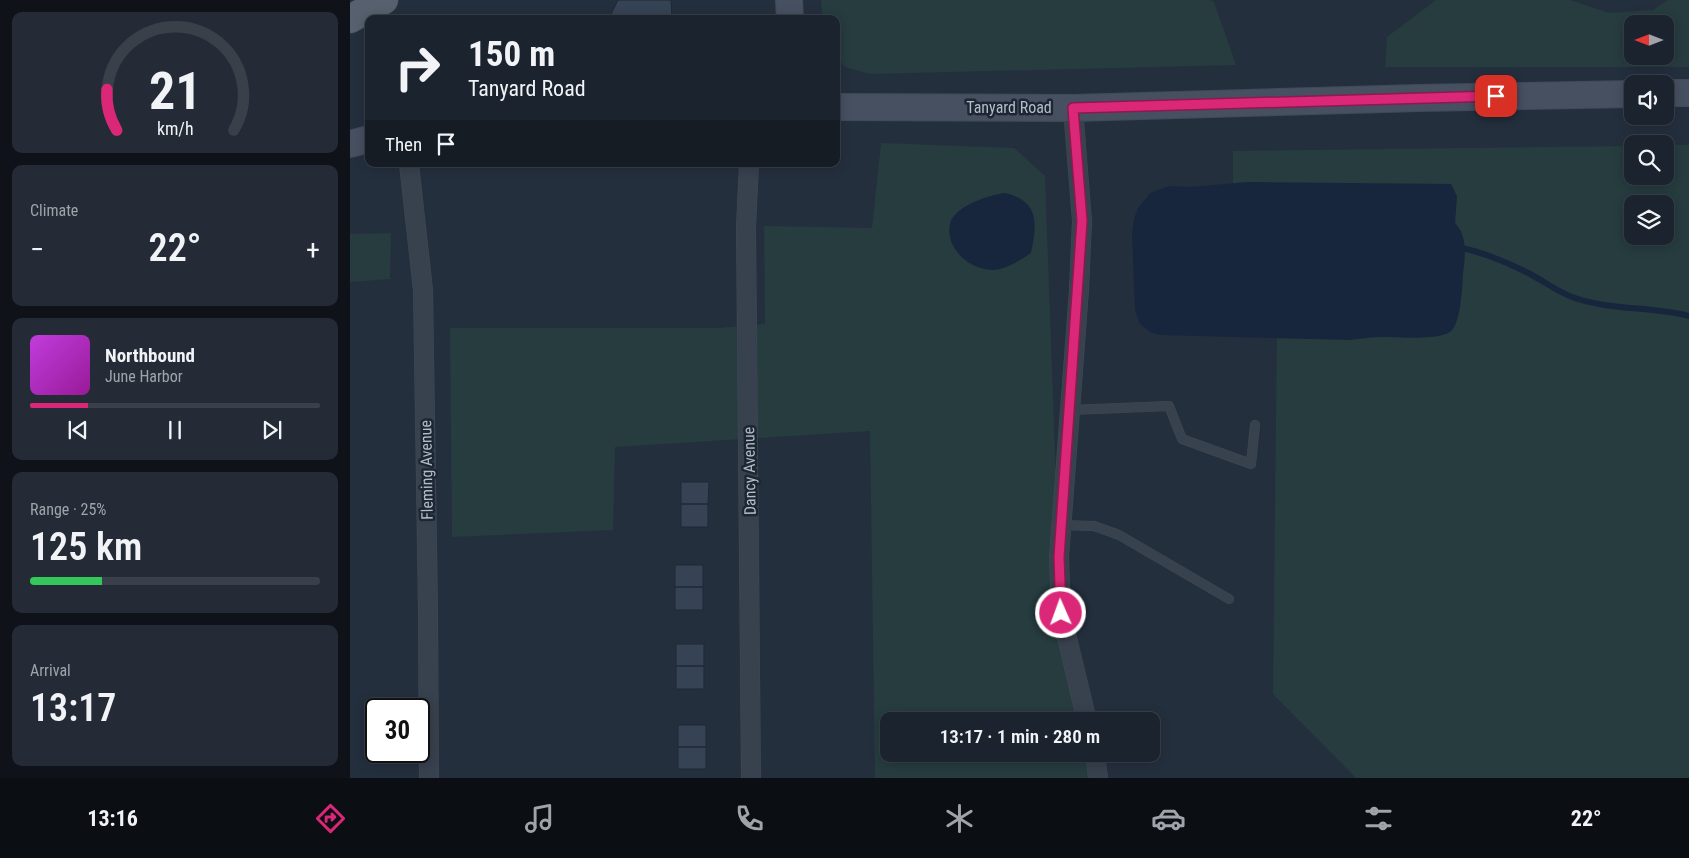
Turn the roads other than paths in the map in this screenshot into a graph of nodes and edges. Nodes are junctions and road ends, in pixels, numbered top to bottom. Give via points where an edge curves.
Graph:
1 (384, 0) edge
2 (789, 0) edge
3 (790, 15) edge
4 (350, 19) edge
5 (1674, 93) edge
6 (1689, 93) edge
7 (1624, 94) edge
8 (840, 107) edge
9 (1073, 108) junction
10 (365, 140) edge
11 (350, 144) edge
12 (409, 167) edge
13 (749, 167) edge
14 (1070, 410) junction
15 (1255, 425) dead end
16 (1061, 525) junction
17 (1229, 599) dead end
18 (1085, 712) edge
19 (1096, 762) edge
20 (429, 778) edge
21 (751, 778) edge
22 (1098, 778) edge

1 - 4 main road
2 - 3 street
5 - 6 street
7 - 9 street, Tanyard Road
8 - 9 street, Tanyard Road
9 - 14 street via 1082,221
10 - 11 street
12 - 20 street, Fleming Avenue via 423,290
13 - 21 street, Dancy Avenue via 746,227
14 - 15 lane via 1169,406 1182,439 1251,464
14 - 16 street
16 - 17 lane via 1094,526 1119,535
16 - 18 street via 1061,613
19 - 22 street

